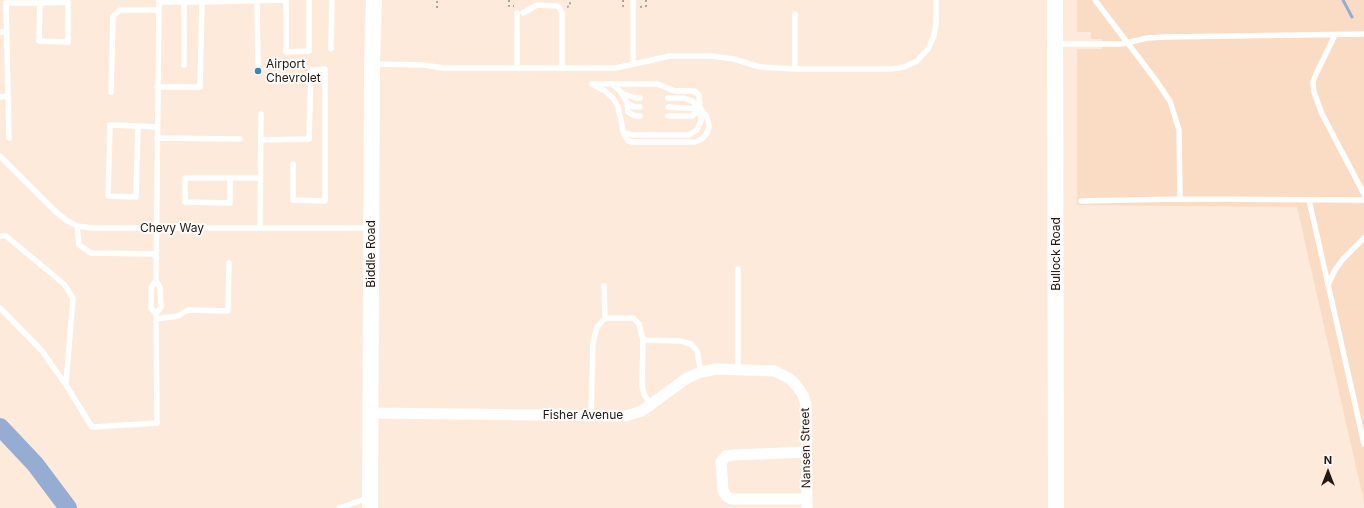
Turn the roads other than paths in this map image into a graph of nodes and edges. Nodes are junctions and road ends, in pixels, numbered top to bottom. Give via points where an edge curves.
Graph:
1 (257, 0) edge
2 (287, 0) edge
3 (309, 0) edge
4 (332, 0) edge
5 (374, 0) edge
6 (633, 0) edge
7 (936, 0) edge
8 (1055, 0) edge
9 (1095, 0) edge
10 (68, 1) edge
11 (159, 1) edge
12 (184, 2) junction
13 (202, 2) junction
14 (3, 3) edge
15 (40, 3) junction
16 (158, 10) junction
17 (795, 14) dead end
18 (3, 32) edge
19 (1364, 34) edge
20 (1335, 35) junction
21 (1128, 43) junction
22 (1055, 44) junction
23 (331, 49) dead end
24 (258, 64) dead end
25 (372, 64) junction
26 (633, 64) junction
27 (0, 65) edge
28 (7, 65) junction
29 (184, 65) dead end
30 (517, 68) junction
31 (562, 68) junction
32 (795, 69) junction
33 (612, 84) junction
34 (157, 87) junction
35 (111, 92) dead end
36 (621, 92) junction
37 (8, 96) junction
38 (0, 97) edge
39 (640, 98) dead end
40 (668, 98) dead end
41 (627, 102) junction
42 (640, 107) dead end
43 (668, 107) dead end
44 (700, 109) junction
45 (261, 114) dead end
46 (640, 116) dead end
47 (668, 116) dead end
48 (138, 126) junction
49 (157, 127) junction
50 (623, 132) junction
51 (9, 138) dead end
52 (157, 138) junction
53 (240, 139) dead end
54 (261, 140) junction
55 (0, 156) edge
56 (293, 164) dead end
57 (230, 178) junction
58 (260, 178) junction
59 (1364, 194) edge
60 (1180, 199) junction
61 (1309, 200) junction
62 (1364, 200) edge
63 (1081, 201) dead end
64 (77, 226) junction
65 (156, 228) junction
66 (260, 228) junction
67 (371, 228) junction
68 (0, 236) edge
69 (1364, 238) edge
70 (156, 254) junction
71 (229, 263) dead end
72 (738, 269) dead end
73 (156, 280) junction
74 (1328, 285) junction
75 (604, 286) dead end
76 (0, 308) edge
77 (156, 316) junction
78 (605, 318) junction
79 (643, 340) junction
80 (738, 369) junction
81 (701, 372) junction
82 (782, 374) joint
83 (66, 385) junction
84 (651, 405) junction
85 (371, 413) junction
86 (591, 416) junction
87 (1364, 444) edge
88 (807, 452) junction
89 (370, 503) edge
90 (807, 503) edge
91 (339, 508) edge
92 (1056, 508) edge

1 - 2 lane
1 - 13 lane
1 - 24 lane
2 - 3 lane via 286,52 309,51
4 - 23 lane
5 - 25 street, Biddle Road
6 - 26 lane
7 - 32 lane via 934,36 928,49 917,60 904,67
8 - 22 street, Bullock Road
9 - 21 lane
10 - 15 lane
10 - 15 lane via 68,42 40,41
11 - 12 lane
11 - 16 lane
12 - 13 lane
12 - 29 lane
13 - 34 lane via 200,87
14 - 15 lane
14 - 18 lane
16 - 34 lane
16 - 35 lane via 120,10 113,16
17 - 32 lane
18 - 28 lane
19 - 20 lane
20 - 21 lane via 1166,37
20 - 59 lane via 1313,82 1314,92 1322,114
21 - 22 lane
21 - 60 lane via 1170,101 1179,130
22 - 92 street, Bullock Road
25 - 30 lane via 443,68
25 - 67 street, Biddle Road
26 - 31 lane via 616,68
26 - 32 lane via 670,56 710,56 734,59 760,67
27 - 28 lane
28 - 37 lane
30 - 31 lane
30 - 31 lane via 520,13 537,5 558,6 562,13
33 - 36 lane
33 - 44 lane via 657,84 675,91 694,91 699,95
33 - 50 lane via 592,84 614,99
34 - 49 lane
36 - 39 lane
36 - 41 lane
37 - 38 lane
37 - 51 lane
40 - 44 lane via 692,100
41 - 42 lane via 634,107
41 - 46 lane via 628,112
43 - 44 lane
44 - 47 lane via 692,116
44 - 50 lane via 701,121 697,130 689,135 632,135
44 - 50 lane via 707,117 707,133 695,142 633,142 628,140
45 - 54 lane
48 - 48 lane via 110,125 108,196 136,197
48 - 49 lane
49 - 52 lane
52 - 53 lane
52 - 65 lane
54 - 56 lane via 309,139 311,70 325,69 325,201 293,200
54 - 58 lane
55 - 64 lane, Chevy Way via 56,212
57 - 57 lane via 185,178 185,202 230,203
57 - 58 lane
58 - 66 lane
60 - 61 lane
60 - 63 lane
61 - 62 lane
61 - 74 lane
64 - 65 lane, Chevy Way
64 - 70 lane via 79,245 91,253
65 - 66 lane, Chevy Way
65 - 70 lane
66 - 67 lane, Chevy Way
67 - 85 street, Biddle Road
68 - 83 lane via 6,236 64,284 72,298
69 - 74 lane via 1343,259
70 - 73 lane
71 - 77 lane via 228,311 188,310 178,316
72 - 80 lane
73 - 77 lane via 160,288 161,308
73 - 77 lane via 151,288 151,308
74 - 87 lane
75 - 78 lane
76 - 83 lane via 42,351
77 - 83 lane via 157,423 92,426
78 - 79 lane via 633,318 639,324
78 - 86 lane via 597,327 593,343
79 - 81 lane via 681,341 691,344 697,351
79 - 84 lane via 642,386
80 - 81 street, Fisher Avenue
80 - 82 street, Fisher Avenue via 775,371
81 - 84 street, Fisher Avenue via 678,384
82 - 88 street, Nansen Street via 790,379 803,395 806,405
84 - 86 street, Fisher Avenue via 642,411 625,416
85 - 86 street, Fisher Avenue
85 - 89 street, Biddle Road
88 - 90 street, Nansen Street
88 - 90 street via 726,456 721,462 721,467 723,490 731,499
89 - 91 lane

